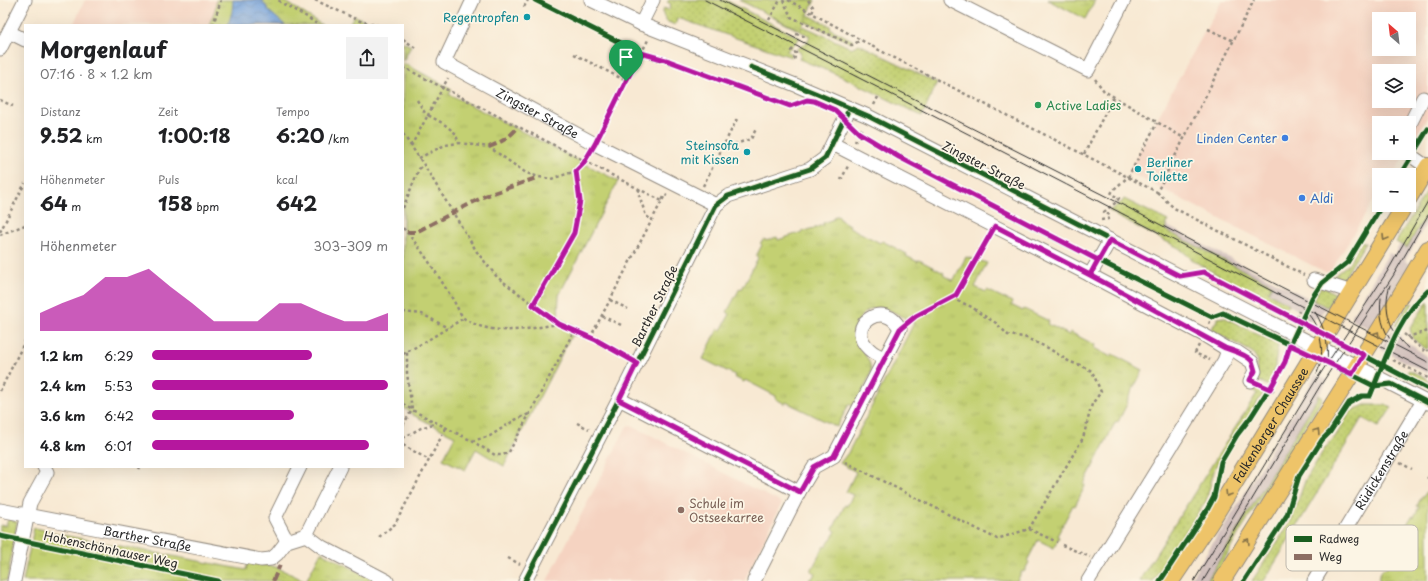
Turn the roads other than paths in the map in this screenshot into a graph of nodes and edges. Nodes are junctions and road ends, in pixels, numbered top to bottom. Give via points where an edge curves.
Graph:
1 (25, 0) edge
2 (473, 0) edge
3 (591, 0) edge
4 (654, 0) edge
5 (950, 0) edge
6 (1124, 0) edge
7 (640, 24) junction
8 (9, 32) junction
9 (24, 40) edge
10 (0, 49) edge
11 (1423, 98) dead end
12 (847, 113) junction
13 (1414, 116) edge
14 (833, 144) junction
15 (1416, 159) edge
16 (1428, 166) edge
17 (1416, 186) edge
18 (716, 205) junction
19 (1401, 212) edge
20 (1110, 240) junction
21 (1428, 248) edge
22 (1090, 275) junction
23 (1314, 280) road end
24 (1352, 292) junction
25 (1225, 348) junction
26 (1318, 348) junction
27 (885, 358) junction
28 (1356, 367) junction
29 (1250, 380) road end
30 (619, 400) junction
31 (1426, 402) edge
32 (45, 468) edge
33 (300, 468) edge
34 (340, 468) edge
35 (800, 492) junction
36 (0, 510) edge
37 (28, 515) junction
38 (1349, 525) edge
39 (306, 535) junction
40 (287, 540) junction
41 (1320, 571) edge
42 (14, 581) edge
43 (387, 581) edge
44 (525, 581) edge
45 (754, 581) edge
46 (1088, 581) edge
47 (1171, 581) edge
48 (1222, 581) edge
49 (1314, 581) edge

1 - 8 street
2 - 18 street, Zingster Straße via 444,62 595,144
3 - 7 street, Zingster Straße
4 - 7 street
5 - 6 street via 1088,70
7 - 12 street, Zingster Straße via 776,77
8 - 9 street
8 - 10 street
11 - 13 street
12 - 14 street
12 - 20 street, Zingster Straße via 868,116
14 - 18 street via 826,158 810,170 728,196
14 - 22 street
15 - 16 street
16 - 17 main road
18 - 30 street, Barther Straße
19 -> 24 main road, Falkenberger Chaussee
20 - 22 street
20 - 26 street, Zingster Straße
28 -> 21 main road
22 - 25 street
23 - 24 street
24 - 26 main road, Falkenberger Chaussee
25 - 29 street via 1252,362 1255,371
25 - 46 street via 1227,353 1221,366
26 - 28 street, Zingster Straße
26 -> 47 main road, Falkenberger Chaussee via 1210,523
27 - 27 street via 900,329 893,319 884,315 874,316 862,325 861,339 870,351
27 - 35 street via 834,456 814,467
28 - 31 street, Rüdickenstraße
48 -> 28 main road
30 - 35 street
30 - 44 street, Barther Straße
31 - 38 street, Rüdickenstraße
32 - 37 street via 47,472 30,503
33 - 40 street via 275,518
34 - 39 street
35 - 45 street
36 - 37 street, Barther Straße
37 - 40 street, Barther Straße via 261,560 271,559 278,554
37 - 42 street
39 - 40 street
39 - 43 street via 322,547
41 - 49 street, Rüdickenstraße

